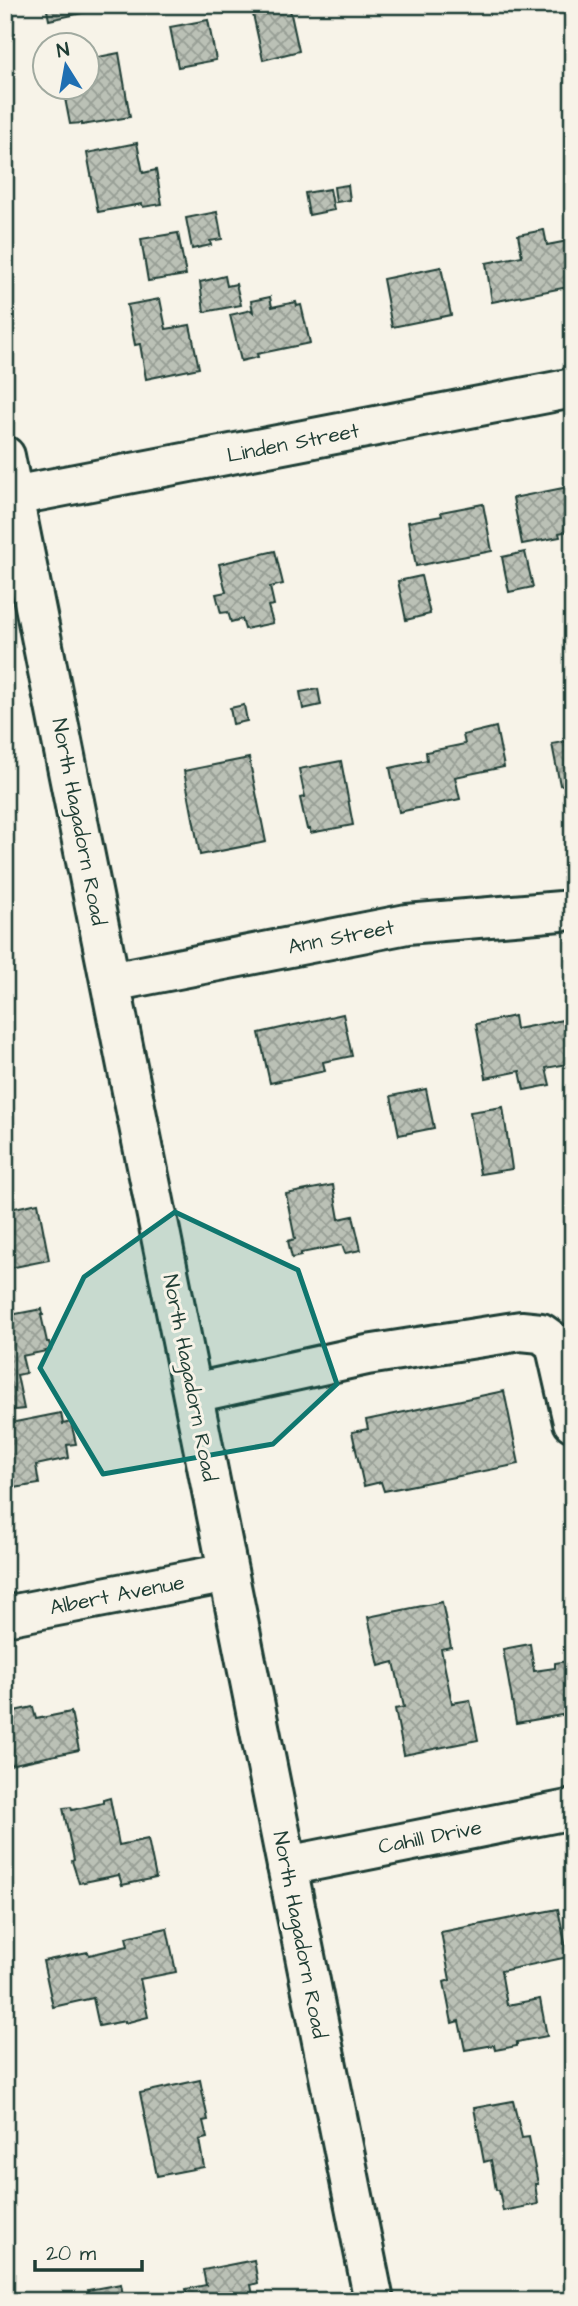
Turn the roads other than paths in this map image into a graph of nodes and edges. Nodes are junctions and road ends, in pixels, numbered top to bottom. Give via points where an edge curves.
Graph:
1 (573, 388) edge
2 (5, 456) edge
3 (13, 496) junction
4 (573, 910) edge
5 (111, 982) junction
6 (194, 1393) junction
7 (573, 1422) edge
8 (228, 1573) junction
9 (5, 1616) edge
10 (573, 1809) edge
11 (287, 1866) junction
12 (374, 2301) edge

1 - 3 street, Linden Street
2 - 3 street, North Hagadorn Road
3 - 5 street, North Hagadorn Road
4 - 5 street, Ann Street via 407,924
5 - 6 street, North Hagadorn Road
6 - 7 street via 367,1355 522,1331 541,1333 555,1343
6 - 8 street, North Hagadorn Road
8 - 9 street, Albert Avenue
8 - 11 street, North Hagadorn Road
10 - 11 street, Cahill Drive
11 - 12 street, North Hagadorn Road

